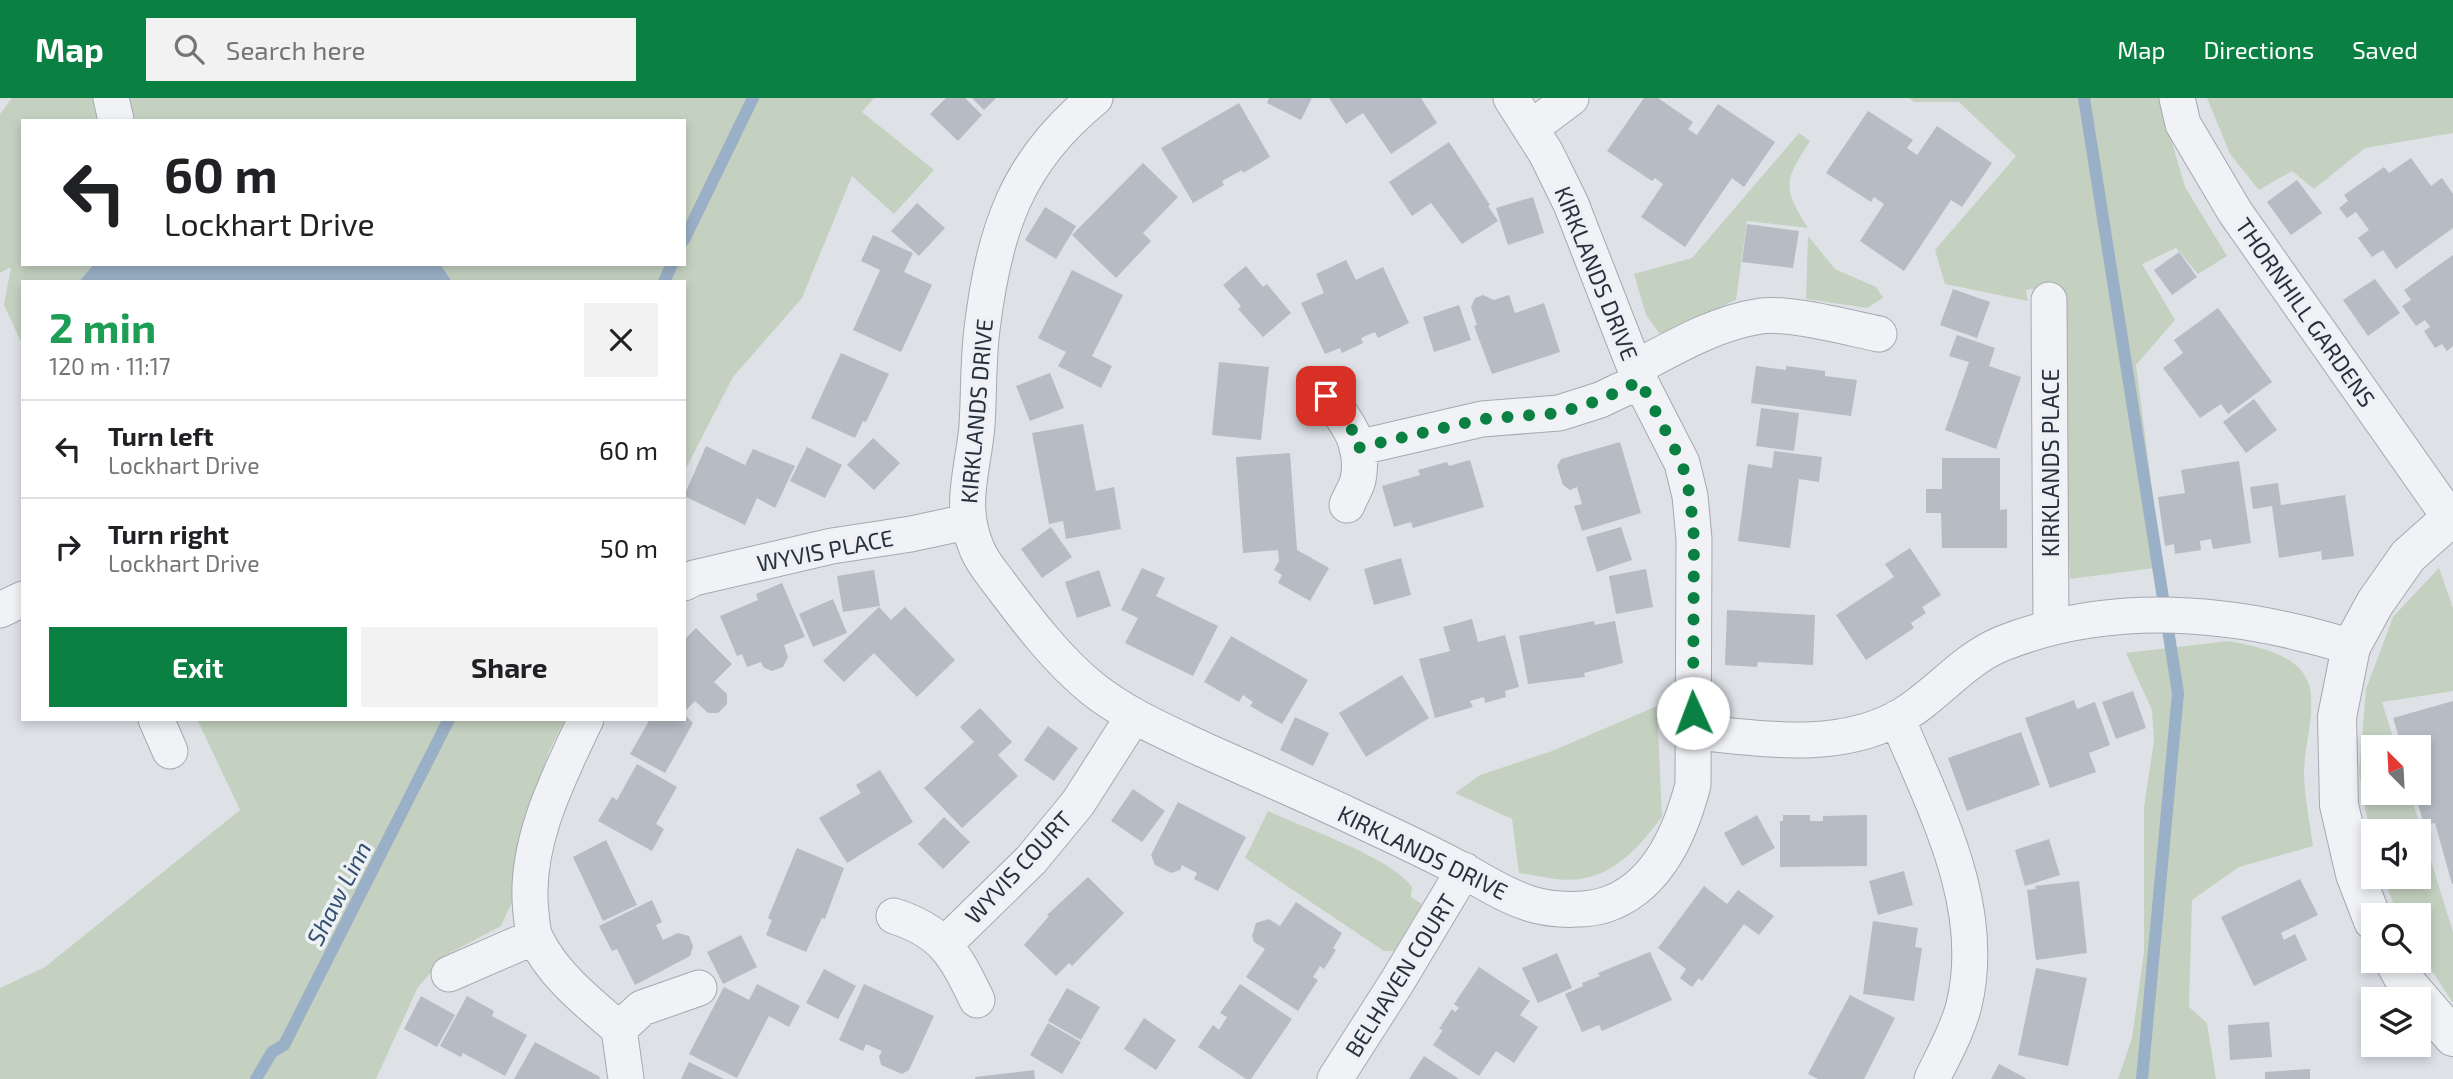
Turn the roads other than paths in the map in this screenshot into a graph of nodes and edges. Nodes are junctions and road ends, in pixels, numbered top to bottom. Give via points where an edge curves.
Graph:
1 (1095, 98) edge
2 (1511, 98) edge
3 (1571, 98) edge
4 (2177, 98) edge
5 (1531, 128) junction
6 (2049, 300) dead end
7 (1879, 334) dead end
8 (1638, 375) junction
9 (1326, 396) dead end
10 (1357, 448) junction
11 (1347, 505) dead end
12 (2452, 517) edge
13 (967, 522) junction
14 (686, 582) edge
15 (21, 600) edge
16 (0, 610) edge
17 (2051, 626) junction
18 (2351, 647) junction
19 (1133, 717) junction
20 (1897, 718) junction
21 (157, 721) edge
22 (585, 721) edge
23 (1693, 732) junction
24 (170, 751) dead end
25 (1464, 870) junction
26 (2366, 903) edge
27 (894, 916) dead end
28 (534, 937) junction
29 (946, 944) junction
30 (2401, 973) edge
31 (449, 974) dead end
32 (699, 988) dead end
33 (977, 1000) dead end
34 (619, 1029) junction
35 (2453, 1037) edge
36 (626, 1079) edge
37 (1335, 1079) edge
38 (1932, 1079) edge

1 - 13 street, KIRKLANDS DRIVE via 1034,159 1011,203 993,258 978,362
2 - 5 street, KIRKLANDS DRIVE
3 - 5 street
4 - 12 street, THORNHILL GARDENS via 2183,124 2235,212
5 - 8 street, KIRKLANDS DRIVE via 1571,204
6 - 17 street, KIRKLANDS PLACE
7 - 8 street via 1763,316 1712,328
8 - 10 street via 1600,400 1559,413 1482,419
8 - 23 street, KIRKLANDS DRIVE via 1682,463 1690,496
9 - 10 street via 1350,423
10 - 11 street via 1358,480
12 - 18 street via 2408,556
13 - 14 street, WYVIS PLACE via 832,546
13 - 19 street, KIRKLANDS DRIVE via 978,553 1045,640 1091,687
15 - 16 street
17 - 18 street via 2117,617 2191,615 2245,620
17 - 20 street via 1976,659
18 - 26 street via 2337,717 2339,804
19 - 25 street, KIRKLANDS DRIVE
19 - 29 street, WYVIS COURT via 1078,803 1031,860
20 - 23 street via 1847,736 1814,741
20 - 38 street via 1948,843 1970,927 1971,970 1964,1008
21 - 24 street
22 - 28 street via 545,814 532,859 529,899
23 - 25 street, KIRKLANDS DRIVE via 1693,785 1684,821 1667,853 1642,884 1613,903 1578,909 1533,905
25 - 37 street, BELHAVEN COURT
27 - 29 street, WYVIS COURT via 919,924
28 - 31 street
28 - 34 street via 585,1000
29 - 33 street, WYVIS COURT
30 - 35 street
32 - 34 street via 642,1008
34 - 36 street

